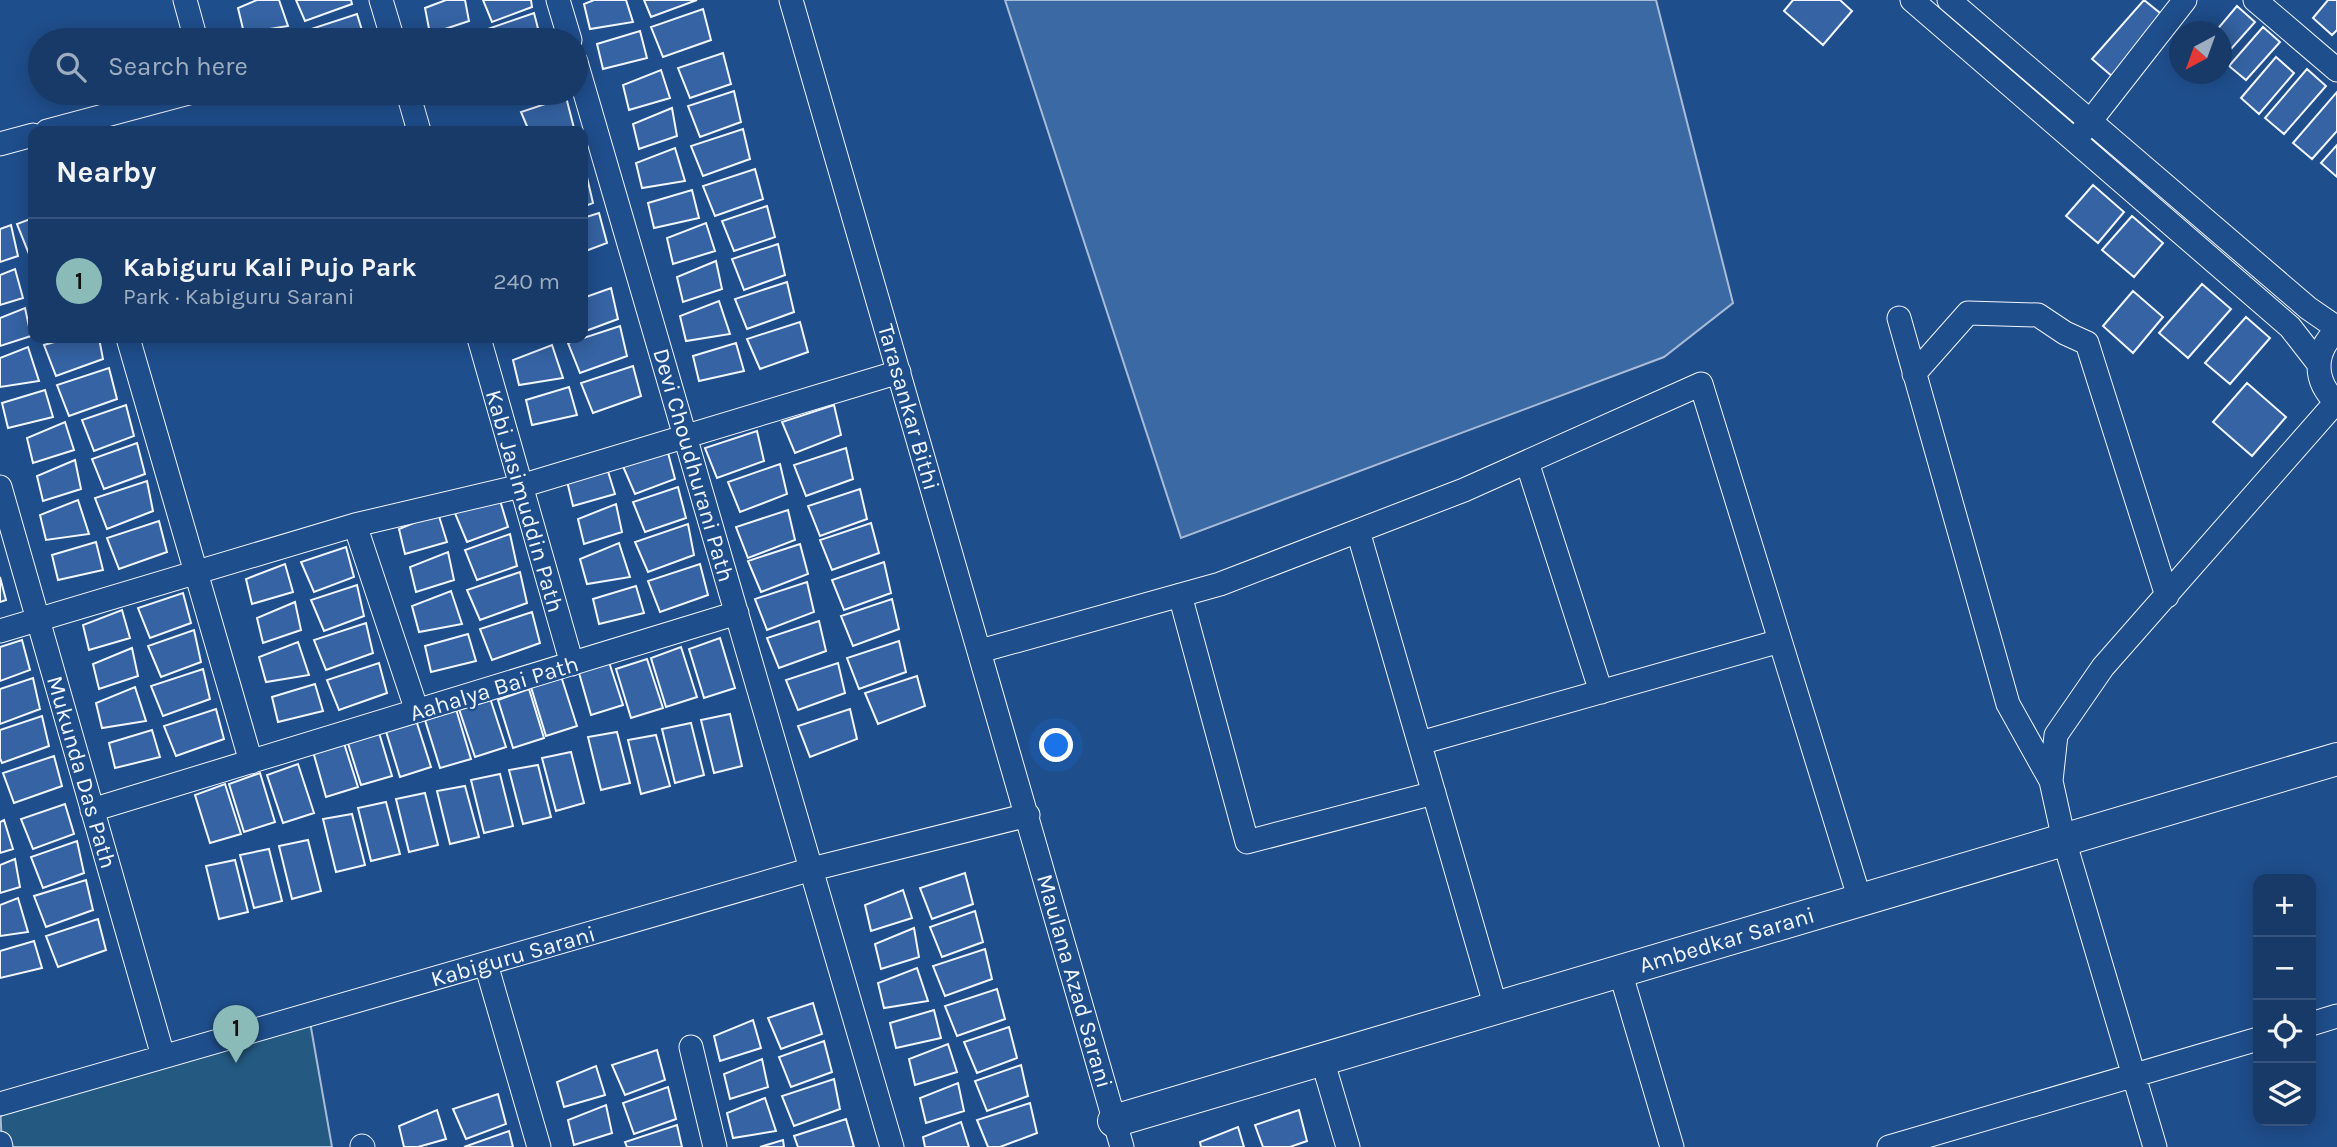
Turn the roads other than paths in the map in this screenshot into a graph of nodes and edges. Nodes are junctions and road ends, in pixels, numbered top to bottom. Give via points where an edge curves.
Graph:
1 (185, 0) edge
2 (382, 0) edge
3 (558, 0) edge
4 (791, 0) edge
5 (1912, 0) edge
6 (1949, 0) edge
7 (2185, 0) edge
8 (2255, 0) edge
9 (193, 28) edge
10 (390, 28) edge
11 (566, 28) edge
12 (2337, 69) edge
13 (588, 103) edge
14 (146, 105) edge
15 (411, 105) edge
16 (2090, 121) junction
17 (72, 126) edge
18 (418, 126) edge
19 (28, 136) edge
20 (2075, 141) junction
21 (0, 144) edge
22 (1899, 318) dead end
23 (2337, 329) edge
24 (129, 343) edge
25 (479, 343) edge
26 (2318, 363) junction
27 (899, 372) junction
28 (1914, 374) junction
29 (2336, 403) edge
30 (685, 437) junction
31 (1527, 462) junction
32 (521, 486) junction
33 (0, 487) edge
34 (355, 526) junction
35 (1359, 531) junction
36 (197, 573) junction
37 (1180, 595) junction
38 (2166, 596) junction
39 (737, 613) junction
40 (38, 620) junction
41 (0, 632) edge
42 (1780, 641) junction
43 (980, 651) junction
44 (572, 664) junction
45 (1601, 692) junction
46 (417, 711) junction
47 (1420, 743) junction
48 (2337, 759) edge
49 (251, 762) junction
50 (2051, 781) junction
51 (1434, 793) junction
52 (92, 810) junction
53 (1028, 814) junction
54 (2064, 840) junction
55 (812, 869) junction
56 (1860, 900) junction
57 (485, 964) junction
58 (1620, 971) junction
59 (1496, 1008) junction
60 (2337, 1016) edge
61 (2316, 1022) edge
62 (2253, 1040) edge
63 (691, 1047) dead end
64 (163, 1056) junction
65 (1322, 1059) junction
66 (2134, 1076) junction
67 (0, 1104) edge
68 (1118, 1134) edge
69 (539, 1147) edge
70 (715, 1147) edge
71 (892, 1147) edge
72 (1348, 1147) edge
73 (1672, 1147) edge
74 (1889, 1147) edge
75 (2155, 1147) edge

1 - 9 street
2 - 10 street
3 - 11 street
4 - 27 street, Tarasankar Bithi
5 - 20 street
6 - 16 street
7 - 16 street
8 - 12 street
13 - 30 street, Devi Choudhurani Path
14 - 17 street
15 - 18 street
16 - 20 street
16 - 23 street
19 - 21 street
20 - 26 street via 2290,327
22 - 28 street
23 - 26 street via 2321,350
24 - 36 street
25 - 32 street, Kabi Jasimuddin Path
26 - 29 street via 2320,379
27 - 30 street
27 - 43 street, Tarasankar Bithi
28 - 38 street via 1968,313 2038,315 2087,343
28 - 50 street via 2008,704
29 - 38 street
30 - 32 street
30 - 39 street, Devi Choudhurani Path
31 - 35 street
31 - 42 street via 1701,384
31 - 45 street
32 - 34 street
32 - 44 street, Kabi Jasimuddin Path
33 - 40 street, Mukunda Das Path
34 - 36 street
34 - 46 street
35 - 37 street
35 - 47 street
36 - 40 street
36 - 49 street
37 - 43 street
37 - 51 street via 1247,842
38 - 50 street via 2103,667 2056,736
39 - 44 street, Aahalya Bai Path
39 - 55 street, Devi Choudhurani Path
40 - 41 street
40 - 52 street, Mukunda Das Path
42 - 45 street
42 - 56 street
43 - 53 street, Tarasankar Bithi
44 - 46 street, Aahalya Bai Path
45 - 47 street
46 - 49 street, Aahalya Bai Path
47 - 51 street
48 - 54 street, Ambedkar Sarani
49 - 52 street, Aahalya Bai Path
50 - 54 street
51 - 59 street
52 - 64 street, Mukunda Das Path
53 - 55 street, Kabiguru Sarani
53 - 68 street, Maulana Azad Sarani
54 - 56 street, Ambedkar Sarani
54 - 66 street
55 - 57 street, Kabiguru Sarani
55 - 71 street, Devi Choudhurani Path
56 - 58 street, Ambedkar Sarani
57 - 64 street, Kabiguru Sarani
57 - 69 street
58 - 59 street, Ambedkar Sarani
58 - 73 street
59 - 65 street, Ambedkar Sarani
60 - 61 street
62 - 66 street
63 - 70 street
64 - 67 street, Kabiguru Sarani
65 - 68 street, Ambedkar Sarani
65 - 72 street
66 - 74 street
66 - 75 street

